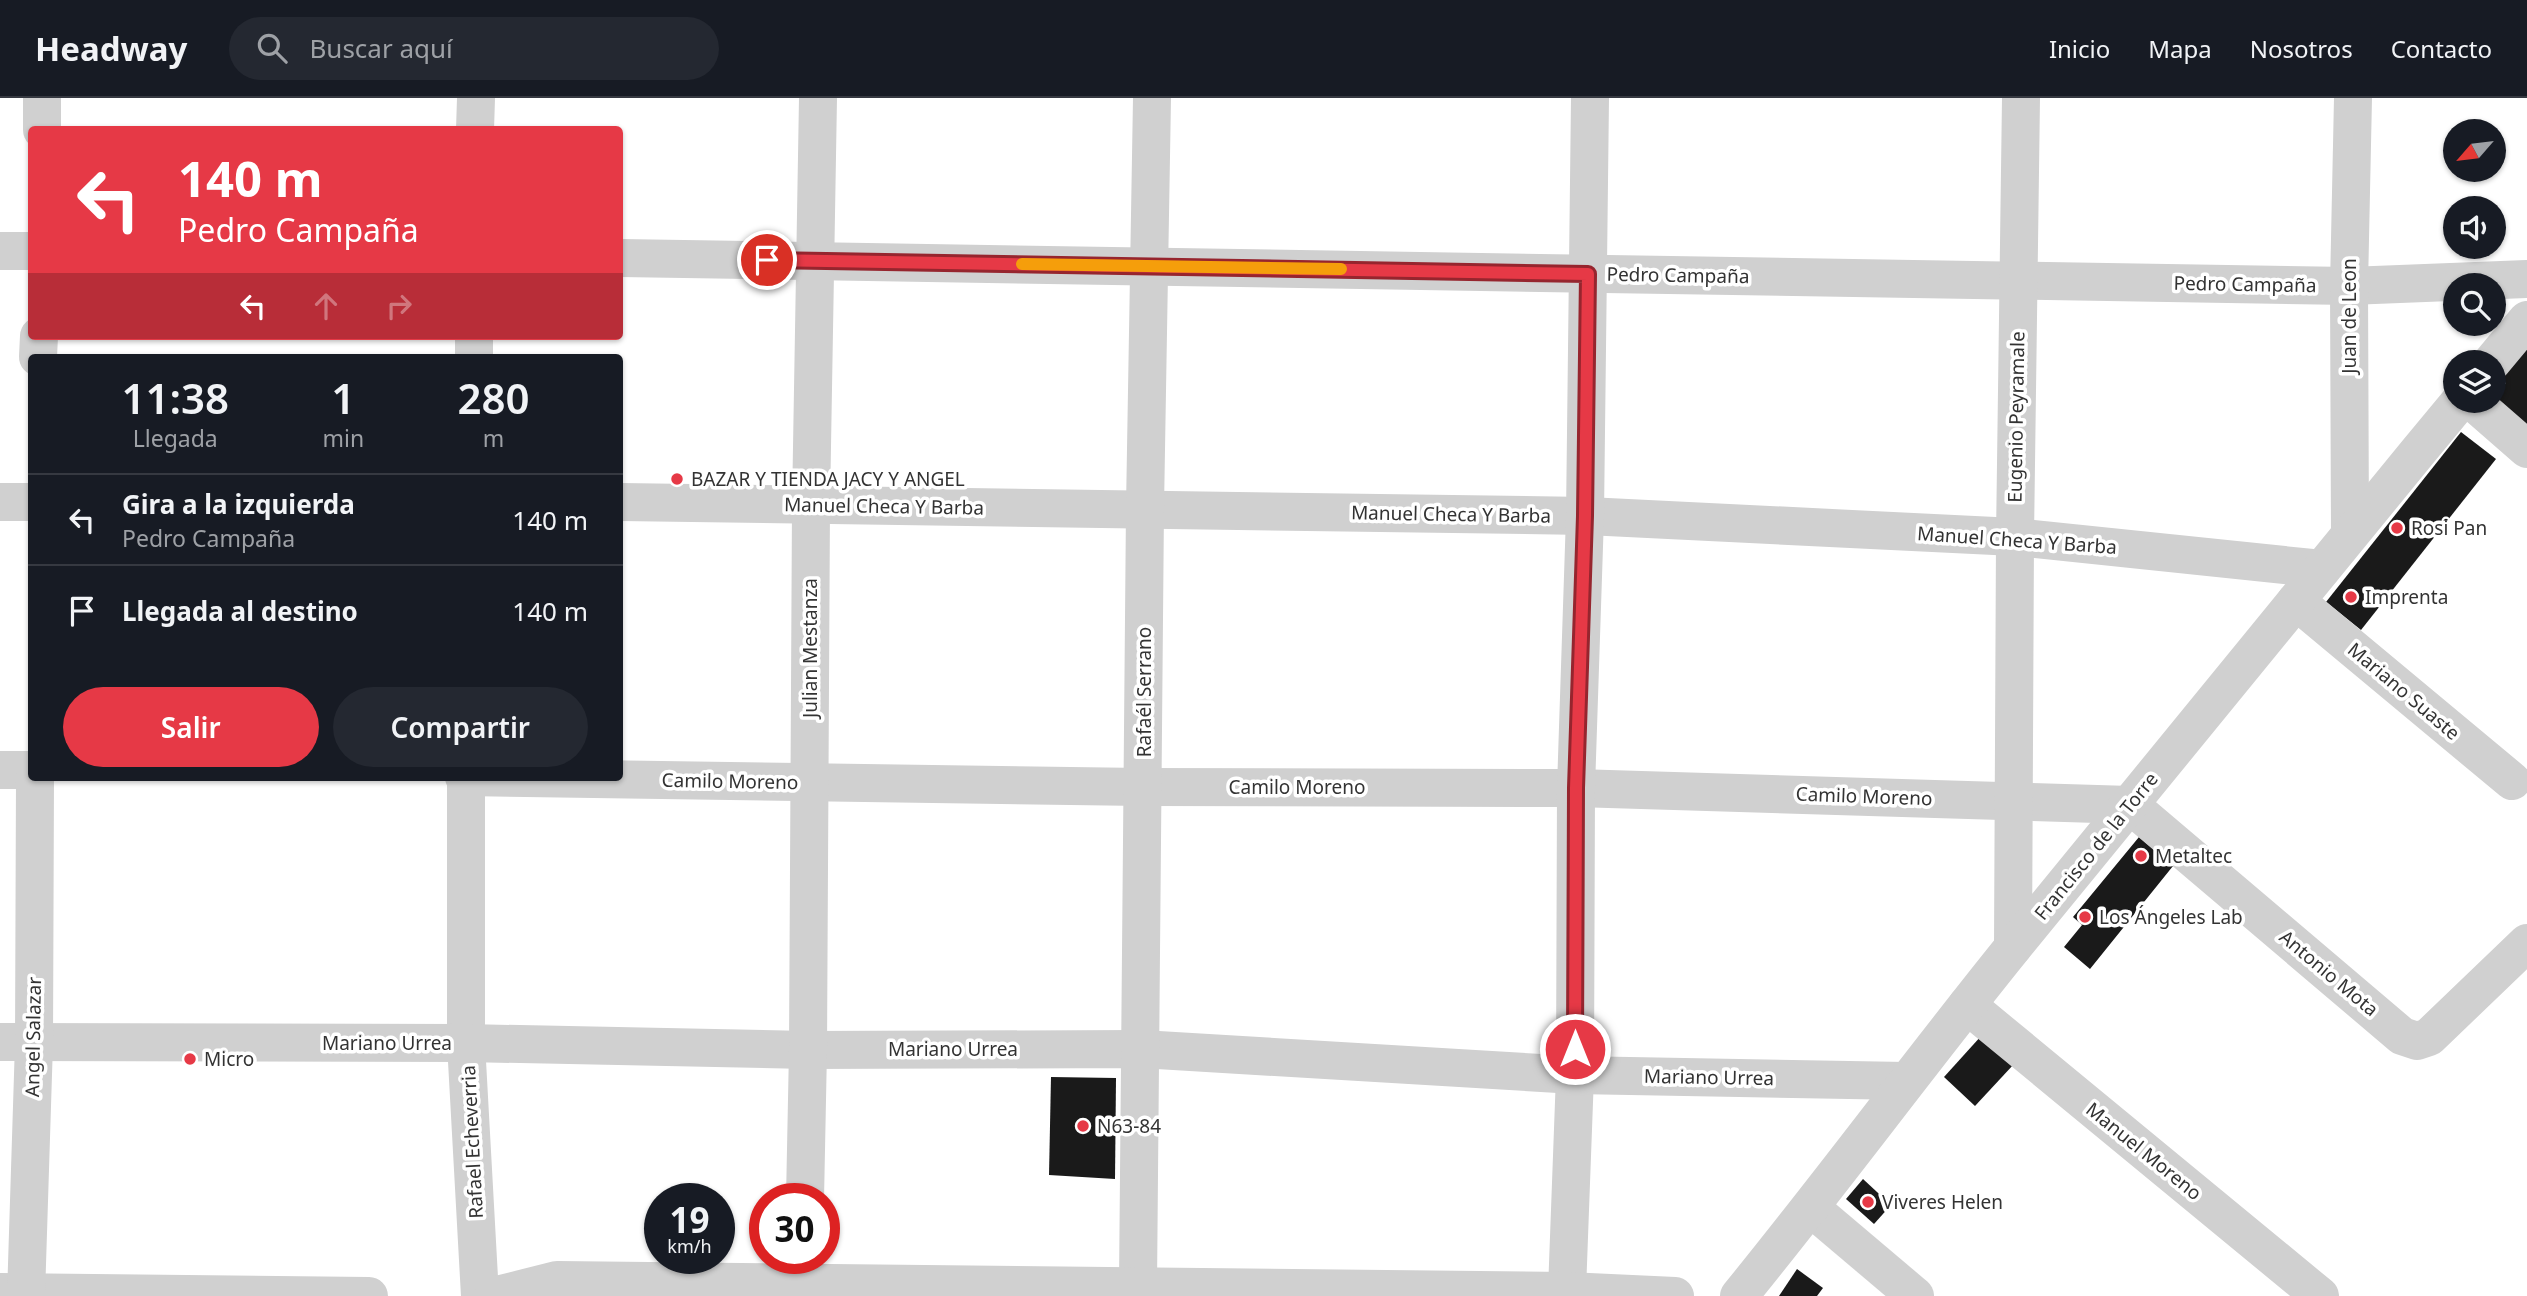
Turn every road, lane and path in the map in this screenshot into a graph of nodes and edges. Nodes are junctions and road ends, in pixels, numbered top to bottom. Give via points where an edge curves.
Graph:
1 (42, 98) edge
2 (476, 98) edge
3 (818, 98) edge
4 (1152, 98) edge
5 (1590, 98) edge
6 (2021, 98) edge
7 (2353, 98) edge
8 (42, 126) edge
9 (475, 126) edge
10 (0, 251) edge
11 (28, 251) edge
12 (623, 258) edge
13 (816, 261) junction
14 (1150, 266) junction
15 (1588, 274) junction
16 (2527, 279) edge
17 (2019, 281) junction
18 (2349, 286) junction
19 (2527, 320) edge
20 (2502, 350) edge
21 (2450, 413) edge
22 (2486, 413) edge
23 (2527, 449) edge
24 (0, 502) edge
25 (28, 502) edge
26 (623, 502) edge
27 (811, 505) junction
28 (1145, 508) junction
29 (1585, 516) junction
30 (2350, 534) junction
31 (2015, 537) junction
32 (2322, 569) junction
33 (2296, 601) junction
34 (0, 770) edge
35 (28, 770) edge
36 (623, 779) edge
37 (35, 781) edge
38 (465, 781) edge
39 (2512, 781) dead end
40 (809, 782) junction
41 (1143, 787) junction
42 (1576, 788) junction
43 (2015, 800) junction
44 (2130, 805) junction
45 (2527, 943) edge
46 (2013, 947) junction
47 (1967, 1005) junction
48 (17, 1042) edge
49 (466, 1043) junction
50 (808, 1049) junction
51 (1141, 1049) junction
52 (1575, 1075) junction
53 (1906, 1082) junction
54 (805, 1183) edge
55 (1811, 1209) junction
56 (803, 1279) edge
57 (1138, 1286) junction
58 (557, 1288) edge
59 (1065, 1291) edge
60 (1567, 1291) junction
61 (1323, 1292) edge
62 (17, 1293) edge
63 (293, 1295) edge
64 (369, 1296) edge
65 (480, 1296) edge
66 (493, 1296) edge
67 (1675, 1296) edge
68 (1739, 1296) edge
69 (1915, 1296) edge
70 (2320, 1296) edge

1 - 8 street
2 - 9 street
3 - 13 street, Julian Mestanza
4 - 14 street, Rafaél Serrano
5 - 15 street
6 - 17 street, Eugenio Peyramale
7 - 18 street, Juan de Leon
10 - 11 street
12 - 13 street, Pedro Campaña
13 - 14 street, Pedro Campaña
13 - 27 street, Julian Mestanza
14 - 15 street, Pedro Campaña
14 - 28 street, Rafaél Serrano
15 - 17 street, Pedro Campaña
15 - 29 street
16 - 18 street, Pedro Campaña
17 - 18 street, Pedro Campaña
17 - 31 street, Eugenio Peyramale
18 - 30 street, Juan de Leon
19 - 20 street
21 - 30 street, Francisco de la Torre
22 - 23 street
24 - 25 street
26 - 27 street, Manuel Checa Y Barba
27 - 28 street, Manuel Checa Y Barba
27 - 40 street, Julian Mestanza
28 - 29 street, Manuel Checa Y Barba
28 - 41 street, Rafaél Serrano
29 - 31 street, Manuel Checa Y Barba
29 - 42 street
30 - 32 street, Francisco de la Torre
31 - 32 street, Manuel Checa Y Barba
31 - 43 street, Eugenio Peyramale
32 - 33 street, Francisco de la Torre
33 - 39 street, Mariano Suaste
33 - 44 street, Francisco de la Torre
34 - 35 street
36 - 40 street, Camilo Moreno
37 - 48 street, Angel Salazar
38 - 49 street, Rafael Echeverria
40 - 41 street, Camilo Moreno
40 - 50 street, Julian Mestanza
41 - 42 street, Camilo Moreno
41 - 51 street, Rafaél Serrano
42 - 43 street, Camilo Moreno
42 - 52 street
43 - 44 street, Camilo Moreno
43 - 46 street, Eugenio Peyramale
44 - 45 street, Antonio Mota via 2402,1036 2417,1041 2429,1037
44 - 46 street, Francisco de la Torre
46 - 47 street, Francisco de la Torre
47 - 53 street, Francisco de la Torre
47 - 70 street, Manuel Moreno
48 - 49 street, Mariano Urrea
48 - 62 street, Angel Salazar
49 - 50 street, Mariano Urrea
49 - 65 street, Rafael Echeverria
50 - 51 street, Mariano Urrea
50 - 54 street, Julian Mestanza
51 - 52 street, Mariano Urrea
51 - 57 street, Rafaél Serrano
52 - 53 street, Mariano Urrea
52 - 60 street
53 - 55 street, Francisco de la Torre
55 - 68 street, Francisco de la Torre
55 - 69 street
56 - 58 street
56 - 59 street
57 - 59 street
57 - 61 street
58 - 66 street
60 - 61 street
60 - 67 street
62 - 63 street
63 - 64 street

